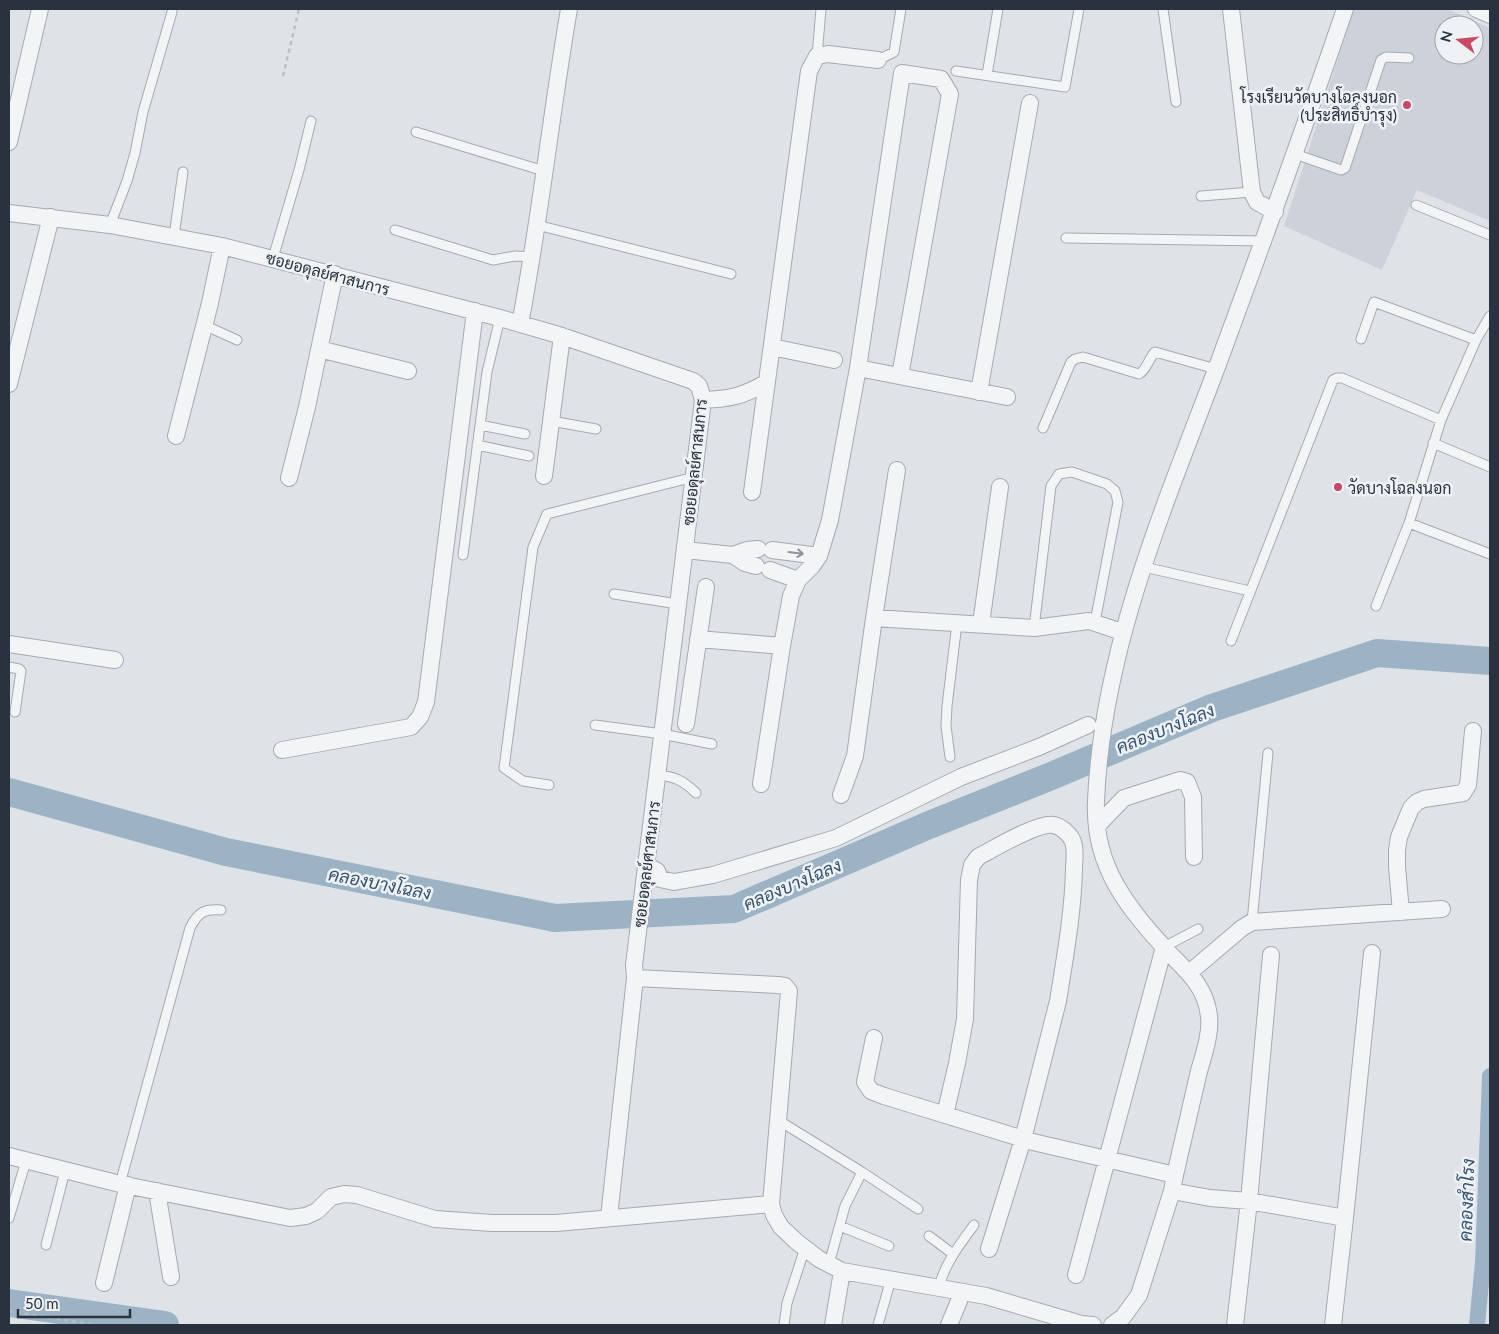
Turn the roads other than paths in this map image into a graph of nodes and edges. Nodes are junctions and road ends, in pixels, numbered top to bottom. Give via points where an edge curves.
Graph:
1 (40, 9) edge
2 (569, 9) edge
3 (821, 9) edge
4 (901, 9) edge
5 (998, 9) edge
6 (1079, 9) edge
7 (1163, 9) edge
8 (1232, 9) edge
9 (1345, 9) edge
10 (172, 12) dead end
11 (817, 56) junction
12 (1409, 58) dead end
13 (878, 60) joint
14 (956, 71) dead end
15 (987, 75) junction
16 (1176, 102) dead end
17 (1030, 103) dead end
18 (311, 121) dead end
19 (416, 132) dead end
20 (9, 142) edge
21 (1295, 154) junction
22 (544, 171) junction
23 (182, 172) dead end
24 (1252, 192) junction
25 (1201, 196) dead end
26 (1416, 205) dead end
27 (9, 212) edge
28 (1275, 212) junction
29 (51, 217) junction
30 (110, 225) junction
31 (537, 225) junction
32 (395, 230) dead end
33 (1490, 235) edge
34 (174, 236) junction
35 (1066, 238) dead end
36 (1264, 240) junction
37 (222, 246) junction
38 (533, 257) junction
39 (273, 258) junction
40 (335, 274) junction
41 (731, 274) dead end
42 (476, 311) junction
43 (1490, 316) edge
44 (500, 318) junction
45 (520, 324) junction
46 (204, 325) junction
47 (562, 336) junction
48 (1361, 339) dead end
49 (237, 340) dead end
50 (1476, 340) junction
51 (772, 347) junction
52 (319, 349) junction
53 (834, 360) dead end
54 (858, 368) junction
55 (1216, 369) junction
56 (408, 371) dead end
57 (900, 376) junction
58 (767, 382) junction
59 (9, 384) edge
60 (979, 392) junction
61 (1007, 397) dead end
62 (704, 400) junction
63 (1441, 420) junction
64 (551, 421) junction
65 (480, 425) junction
66 (1043, 428) dead end
67 (596, 429) dead end
68 (525, 434) dead end
69 (176, 436) dead end
70 (1434, 443) junction
71 (477, 445) junction
72 (529, 456) dead end
73 (1490, 467) edge
74 (897, 470) dead end
75 (544, 476) dead end
76 (694, 477) junction
77 (289, 478) dead end
78 (1000, 487) dead end
79 (752, 492) dead end
80 (1409, 523) junction
81 (685, 550) junction
82 (1490, 554) edge
83 (462, 555) dead end
84 (733, 555) junction
85 (819, 556) junction
86 (1144, 567) junction
87 (798, 580) junction
88 (706, 587) dead end
89 (1250, 591) junction
90 (614, 594) dead end
91 (678, 604) junction
92 (1376, 606) dead end
93 (874, 618) junction
94 (1095, 622) junction
95 (957, 623) junction
96 (981, 624) junction
97 (1034, 628) junction
98 (1122, 632) junction
99 (698, 639) junction
100 (1231, 641) dead end
101 (9, 644) edge
102 (782, 646) junction
103 (115, 660) dead end
104 (9, 667) edge
105 (14, 712) dead end
106 (594, 724) dead end
107 (686, 724) dead end
108 (1088, 724) dead end
109 (1472, 731) dead end
110 (662, 734) junction
111 (712, 744) dead end
112 (282, 750) dead end
113 (1268, 752) dead end
114 (950, 756) dead end
115 (657, 775) junction
116 (761, 784) dead end
117 (549, 785) dead end
118 (696, 793) dead end
119 (841, 795) dead end
120 (1097, 826) junction
121 (1194, 858) dead end
122 (646, 867) junction
123 (1442, 909) dead end
124 (222, 910) dead end
125 (1401, 912) junction
126 (1252, 922) junction
127 (1198, 929) dead end
128 (1164, 946) junction
129 (1372, 954) dead end
130 (1271, 955) dead end
131 (634, 971) junction
132 (1189, 973) junction
133 (874, 1038) dead end
134 (945, 1115) junction
135 (778, 1120) junction
136 (1023, 1139) junction
137 (9, 1156) edge
138 (1106, 1159) junction
139 (26, 1161) junction
140 (65, 1171) junction
141 (862, 1172) junction
142 (1174, 1175) junction
143 (124, 1185) junction
144 (157, 1191) junction
145 (1172, 1191) junction
146 (1249, 1201) junction
147 (771, 1204) junction
148 (918, 1209) dead end
149 (609, 1217) junction
150 (9, 1218) edge
151 (1345, 1218) junction
152 (974, 1225) dead end
153 (840, 1226) junction
154 (929, 1236) dead end
155 (46, 1245) dead end
156 (888, 1246) dead end
157 (805, 1248) junction
158 (989, 1249) dead end
159 (953, 1254) junction
160 (835, 1268) junction
161 (1076, 1275) dead end
162 (171, 1277) dead end
163 (891, 1279) junction
164 (104, 1283) dead end
165 (939, 1287) junction
166 (959, 1301) dead end
167 (784, 1325) edge
168 (833, 1325) edge
169 (878, 1325) edge
170 (949, 1325) edge
171 (1093, 1325) edge
172 (1112, 1325) edge
173 (1235, 1325) edge
174 (1333, 1325) edge

1 - 20 street
2 - 22 street
3 - 11 lane
4 - 13 lane via 894,52
5 - 15 lane
6 - 15 lane via 1065,87
7 - 16 lane
8 - 24 street
9 - 21 street
10 - 30 lane via 130,171
11 - 13 street via 828,54
11 - 51 street via 809,71
12 - 21 lane via 1386,57 1381,60 1345,168 1341,170
14 - 15 lane
17 - 60 street
18 - 39 lane
19 - 22 lane
21 - 28 street
22 - 31 street
23 - 34 lane
24 - 25 lane
24 - 28 street via 1257,202
26 - 33 lane
27 - 29 street, ซอยอดุลย์ศาสนการ
28 - 36 street
29 - 30 street, ซอยอดุลย์ศาสนการ
29 - 59 street
30 - 34 street, ซอยอดุลย์ศาสนการ
31 - 38 street
31 - 41 lane
32 - 38 lane via 493,260
34 - 37 street, ซอยอดุลย์ศาสนการ
35 - 36 lane
36 - 55 street
37 - 39 street, ซอยอดุลย์ศาสนการ
37 - 46 street
38 - 45 street
39 - 40 street, ซอยอดุลย์ศาสนการ
40 - 42 street, ซอยอดุลย์ศาสนการ
40 - 52 street
42 - 44 street, ซอยอดุลย์ศาสนการ
42 - 112 street via 426,702 420,717 411,727
43 - 50 lane
44 - 45 street, ซอยอดุลย์ศาสนการ
44 - 65 lane via 489,361
45 - 47 street, ซอยอดุลย์ศาสนการ
46 - 49 lane
46 - 69 street
47 - 62 street, ซอยอดุลย์ศาสนการ via 693,381 699,386
47 - 64 street
48 - 50 lane via 1374,302
50 - 63 lane
51 - 53 street
51 - 58 street
52 - 56 street
52 - 77 street
54 - 57 street
54 - 57 street via 902,73 941,79 950,94
54 - 85 street via 830,520
55 - 66 lane via 1155,352 1139,374 1083,357 1075,359
55 - 86 street
57 - 60 street
58 - 62 street via 736,398
58 - 79 street
60 - 61 street
62 - 76 street, ซอยอดุลย์ศาสนการ
63 - 70 lane
63 - 89 lane via 1342,378 1333,380
64 - 67 lane
64 - 75 street
65 - 68 lane
65 - 71 lane
70 - 73 lane
70 - 80 lane
71 - 72 lane
71 - 83 lane
74 - 93 street
76 - 81 street, ซอยอดุลย์ศาสนการ
76 - 117 lane via 547,514 533,547 504,768 523,781
78 - 96 street
80 - 82 lane
80 - 92 lane
81 - 84 street
81 - 91 street, ซอยอดุลย์ศาสนการ
84 -> 85 street via 747,550 765,550
84 - 87 street via 745,563
85 - 87 street
86 - 89 lane
86 - 98 street
87 - 102 street via 791,596
88 - 99 street
89 - 100 lane
90 - 91 lane
91 - 110 street, ซอยอดุลย์ศาสนการ
93 - 95 street
93 - 119 street via 855,756
94 - 97 street
94 - 97 lane via 1118,502 1116,490 1107,484 1072,472 1059,474 1051,486
94 - 98 street
95 - 96 street
95 - 114 lane via 946,706
96 - 97 street
98 - 120 street via 1101,741 1095,804
99 - 102 street
99 - 107 street
101 - 103 street
102 - 116 street
104 - 105 lane via 21,671
106 - 110 lane
108 - 122 street via 961,777 836,838 713,875 674,882 660,879 657,871
109 - 125 street via 1468,785 1463,793 1417,802 1411,808 1399,837 1396,866
110 - 111 lane
110 - 115 street, ซอยอดุลย์ศาสนการ
113 - 126 lane
115 - 118 lane via 677,778
115 - 122 street, ซอยอดุลย์ศาสนการ
120 - 121 street via 1124,798 1180,780 1187,782 1193,797
120 - 128 street via 1103,859 1124,901
122 - 131 street, ซอยอดุลย์ศาสนการ
123 - 125 street
124 - 143 lane via 208,910 200,914 190,928
125 - 126 street
126 - 132 street
127 - 128 lane
128 - 132 street
128 - 138 street
129 - 151 street
130 - 146 street
131 - 135 street via 785,986 789,990
131 - 149 street, ซอยอดุลย์ศาสนการ
132 - 142 street via 1207,1002 1210,1020
133 - 134 street via 865,1082 871,1091
134 - 136 street
134 - 136 street via 965,1019 968,880 972,866 978,857 1034,829 1054,825 1064,830 1073,841 1074,893 1058,1001
135 - 141 lane
135 - 147 street
136 - 138 street
136 - 158 street
137 - 139 street
138 - 142 street
138 - 161 street
139 - 140 street
139 - 150 lane
140 - 143 street
140 - 155 lane
141 - 148 lane
141 - 153 lane via 845,1206
142 - 145 street
143 - 144 street
143 - 164 street
144 - 149 street via 290,1218 317,1212 331,1197 344,1194 435,1219 492,1224 556,1223
144 - 162 street
145 - 146 street
145 - 172 street via 1139,1295 1123,1317
146 - 151 street
146 - 173 street
147 - 149 street
147 - 157 street via 782,1227
151 - 174 street
152 - 159 lane
153 - 156 lane
153 - 160 lane
154 - 159 lane
157 - 160 street
157 - 167 lane via 787,1304
159 - 165 lane
160 - 163 street
160 - 168 street
163 - 165 street
163 - 169 lane
165 - 171 street via 986,1296
166 - 170 street

